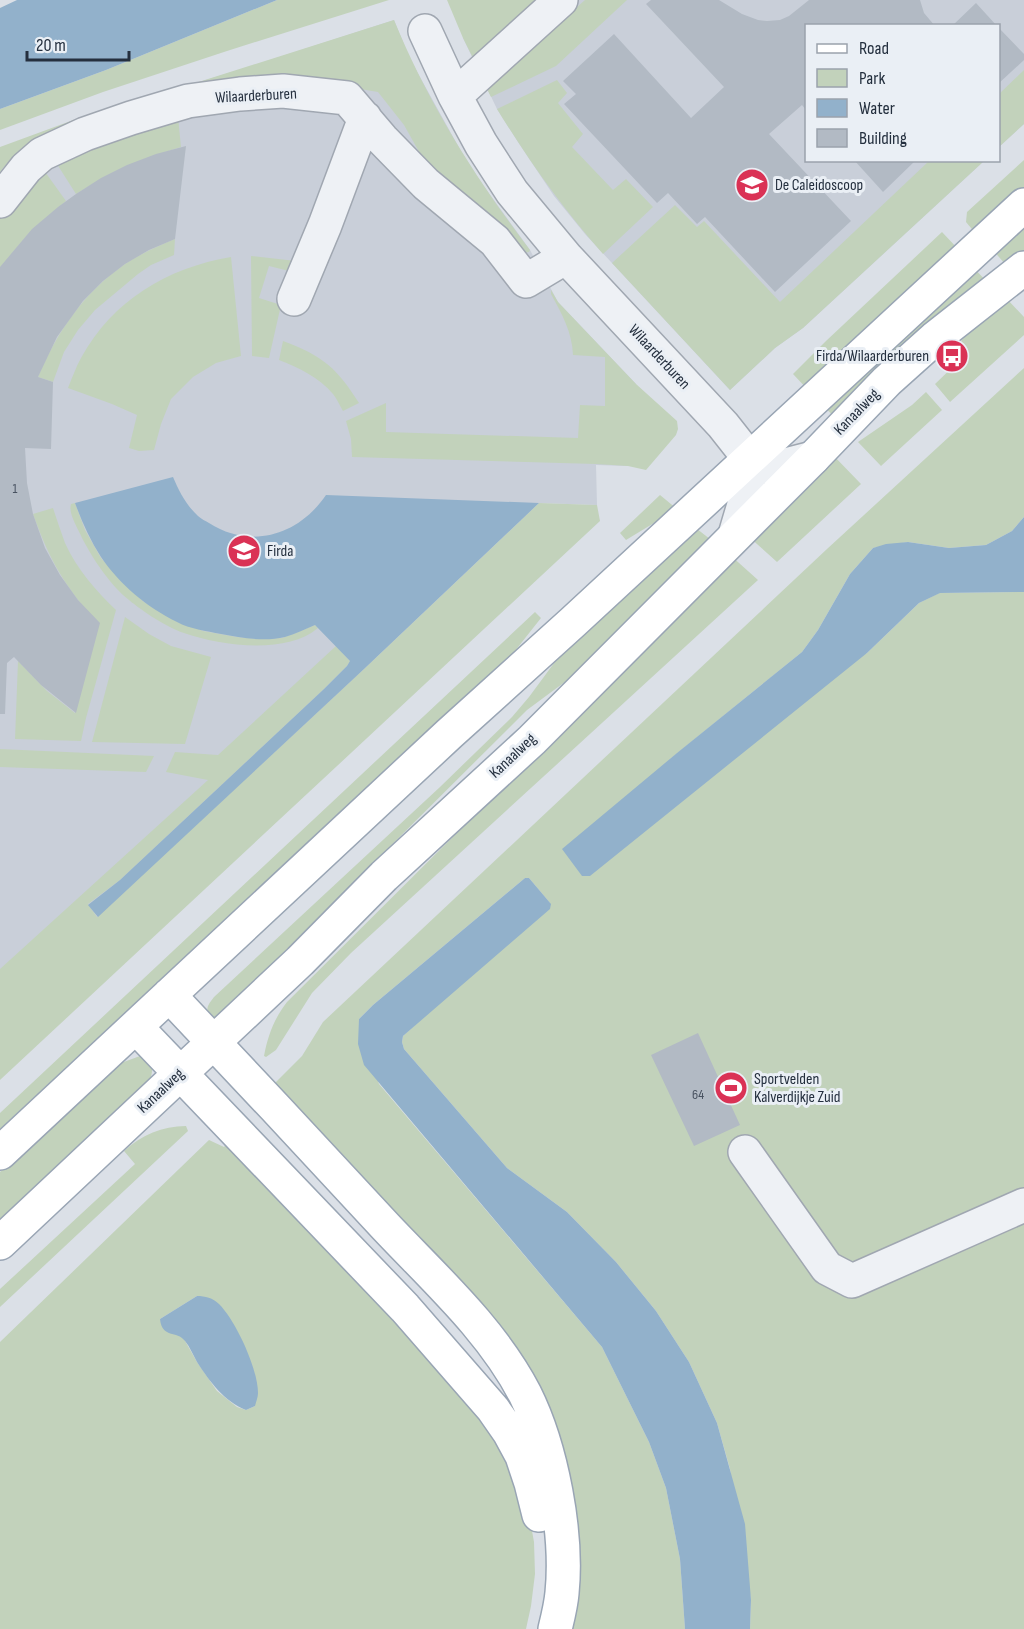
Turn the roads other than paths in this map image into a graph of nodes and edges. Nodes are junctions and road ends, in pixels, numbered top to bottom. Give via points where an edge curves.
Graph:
1 (561, 0) edge
2 (425, 31) dead end
3 (455, 96) junction
4 (365, 118) junction
5 (0, 201) edge
6 (1024, 205) edge
7 (566, 257) junction
8 (1024, 268) edge
9 (294, 299) dead end
10 (749, 458) junction
11 (813, 458) junction
12 (735, 535) junction
13 (169, 995) junction
14 (136, 1027) junction
15 (214, 1042) junction
16 (181, 1074) junction
17 (745, 1152) dead end
18 (0, 1153) edge
19 (1024, 1205) edge
20 (0, 1243) edge
21 (536, 1629) edge
22 (555, 1629) edge

1 - 3 street
2 - 3 street, Wilaarderburen
3 - 7 street, Wilaarderburen via 512,192
4 - 5 street, Wilaarderburen via 347,98 283,91 188,101 85,134 42,154
4 - 7 street, Wilaarderburen via 426,184 495,241 526,281
4 - 9 street
6 - 10 main road
7 - 10 street, Wilaarderburen
8 - 11 main road, Kanaalweg via 887,381
10 - 11 street via 769,467
10 - 12 street via 748,491
10 - 13 main road
11 - 12 main road, Kanaalweg
12 - 15 main road, Kanaalweg via 532,740 384,876
13 - 14 main road
13 - 15 main road
14 - 16 main road
14 - 18 main road
15 - 16 main road, Kanaalweg
15 - 22 main road via 470,1316 525,1394 545,1449 559,1516 562,1593
16 - 20 main road, Kanaalweg
16 - 21 main road via 405,1308 509,1432 531,1483 544,1542 544,1580
17 - 19 street via 827,1268 852,1281

